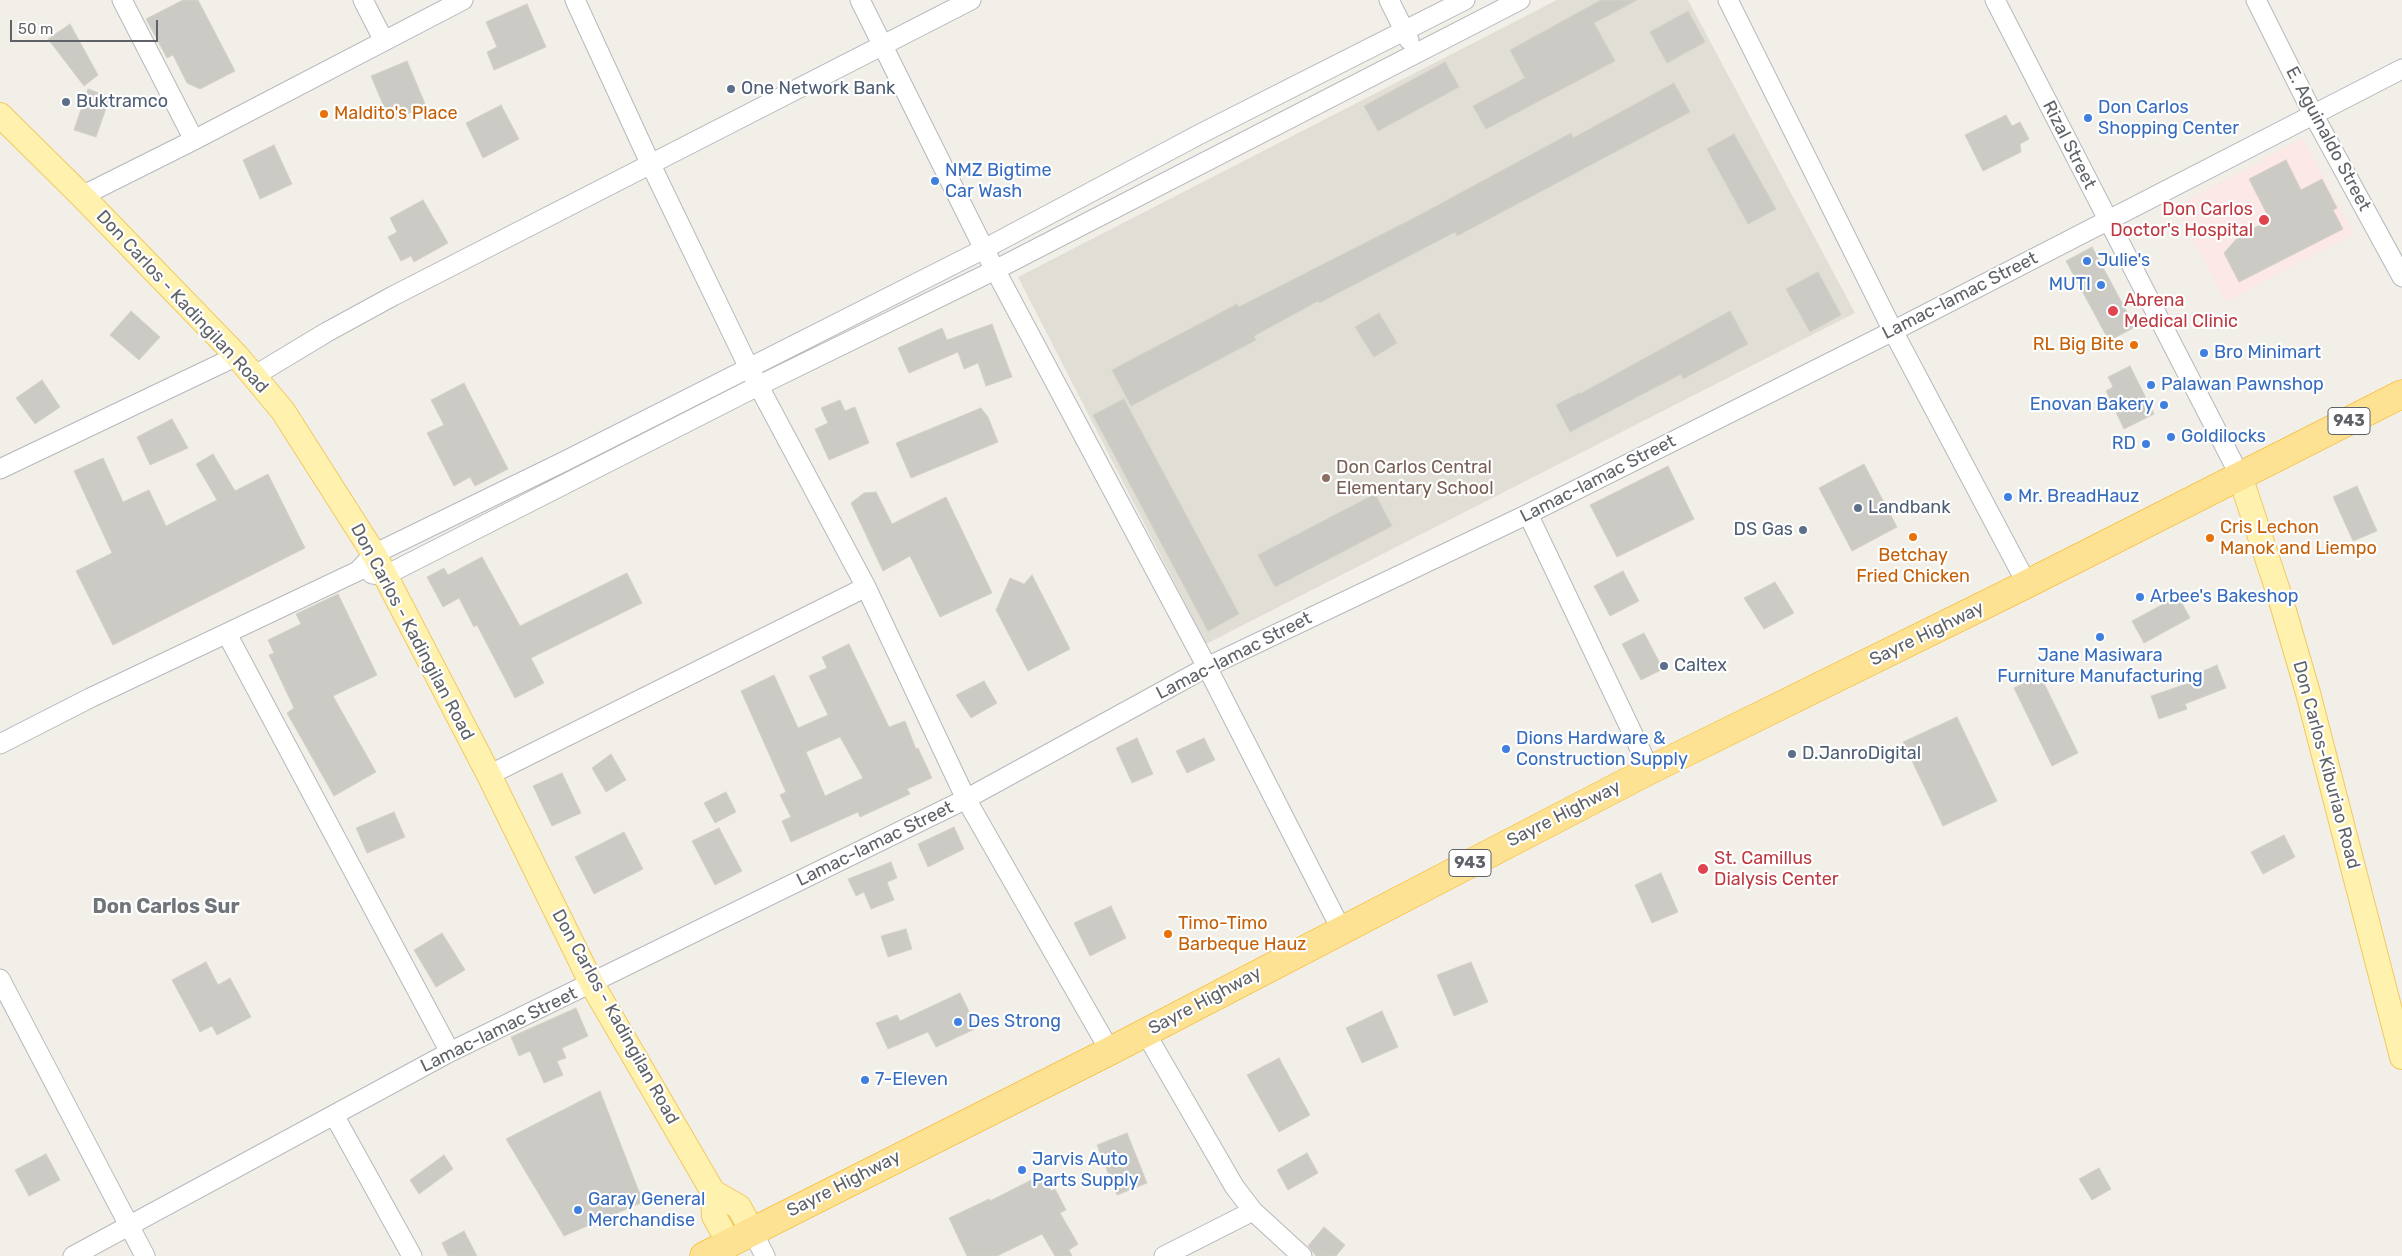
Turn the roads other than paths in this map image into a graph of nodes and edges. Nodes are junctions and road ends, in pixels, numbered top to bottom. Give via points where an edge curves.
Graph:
1 (122, 0) edge
2 (363, 0) edge
3 (463, 0) edge
4 (575, 0) edge
5 (860, 0) edge
6 (971, 0) edge
7 (1389, 0) edge
8 (1465, 0) edge
9 (1520, 0) edge
10 (1728, 0) edge
11 (1995, 0) edge
12 (2256, 0) edge
13 (1404, 30) junction
14 (384, 41) junction
15 (883, 46) junction
16 (1416, 55) junction
17 (2402, 70) edge
18 (2313, 114) junction
19 (0, 115) edge
20 (194, 140) junction
21 (651, 165) junction
22 (82, 196) junction
23 (2108, 219) junction
24 (984, 249) junction
25 (995, 270) junction
26 (2402, 277) edge
27 (1893, 331) junction
28 (237, 356) junction
29 (749, 368) junction
30 (254, 376) junction
31 (758, 386) junction
32 (2402, 394) edge
33 (0, 469) edge
34 (2240, 476) junction
35 (1528, 514) junction
36 (374, 554) junction
37 (358, 572) junction
38 (384, 576) junction
39 (2027, 584) junction
40 (866, 587) junction
41 (227, 634) junction
42 (1207, 667) junction
43 (0, 744) edge
44 (1650, 770) junction
45 (489, 775) junction
46 (966, 799) junction
47 (1341, 929) junction
48 (0, 979) edge
49 (592, 984) junction
50 (1145, 1032) junction
51 (1110, 1051) junction
52 (450, 1052) junction
53 (2402, 1057) edge
54 (334, 1116) junction
55 (1253, 1211) junction
56 (129, 1226) junction
57 (739, 1243) edge
58 (73, 1256) edge
59 (145, 1256) edge
60 (412, 1256) edge
61 (704, 1256) edge
62 (765, 1256) edge
63 (1164, 1256) edge
64 (1302, 1256) edge

1 - 20 street
2 - 14 street
3 - 14 street
4 - 21 street
5 - 15 street
6 - 15 street
7 - 13 street
8 - 13 street
9 - 16 street
10 - 27 street
11 - 23 street, Rizal Street
12 - 18 street, E. Aguinaldo Street
13 - 16 street
13 - 24 street
14 - 20 street
15 - 21 street
15 - 24 street
16 - 25 street
17 - 18 street, Lamac-lamac Street
18 - 23 street, Lamac-lamac Street
18 - 26 street, E. Aguinaldo Street
19 - 22 main road, Don Carlos - Kadingilan Road
20 - 22 street
21 - 29 street
21 - 30 street via 393,296
22 - 28 main road, Don Carlos - Kadingilan Road
23 - 27 street, Lamac-lamac Street
23 - 34 street, Rizal Street
24 - 25 street
24 - 29 street
25 - 31 street
25 - 42 street
27 - 35 street, Lamac-lamac Street
27 - 39 street
28 - 30 main road, Don Carlos - Kadingilan Road
28 - 33 street
29 - 31 street
29 - 36 street
30 - 36 main road, Don Carlos - Kadingilan Road via 283,411
31 - 38 street
31 - 40 street
32 - 34 highway, Sayre Highway / 943
34 - 39 highway, Sayre Highway / 943
34 - 53 main road, Don Carlos-Kiburiao Road via 2308,693
35 - 42 street, Lamac-lamac Street
35 - 44 street
36 - 37 street
36 - 38 main road, Don Carlos - Kadingilan Road
37 - 38 street
37 - 41 street
38 - 45 main road, Don Carlos - Kadingilan Road
39 - 44 highway, Sayre Highway / 943
40 - 45 street
40 - 46 street
41 - 43 street
41 - 52 street
42 - 46 street, Lamac-lamac Street
42 - 47 street
44 - 47 highway, Sayre Highway / 943
45 - 49 main road, Don Carlos - Kadingilan Road
46 - 49 street, Lamac-lamac Street
46 - 51 street
47 - 50 highway, Sayre Highway / 943
48 - 56 street
49 - 52 street, Lamac-lamac Street
49 - 57 main road, Don Carlos - Kadingilan Road via 713,1192 714,1216
50 - 51 highway, Sayre Highway / 943
50 - 55 street via 1234,1186
51 - 57 highway, Sayre Highway / 943
52 - 54 street, Lamac-lamac Street
54 - 56 street, Lamac-lamac Street
54 - 60 street
55 - 63 street
55 - 64 street
56 - 58 street, Lamac-lamac Street
56 - 59 street
57 - 61 highway, Sayre Highway / 943
57 - 62 street

